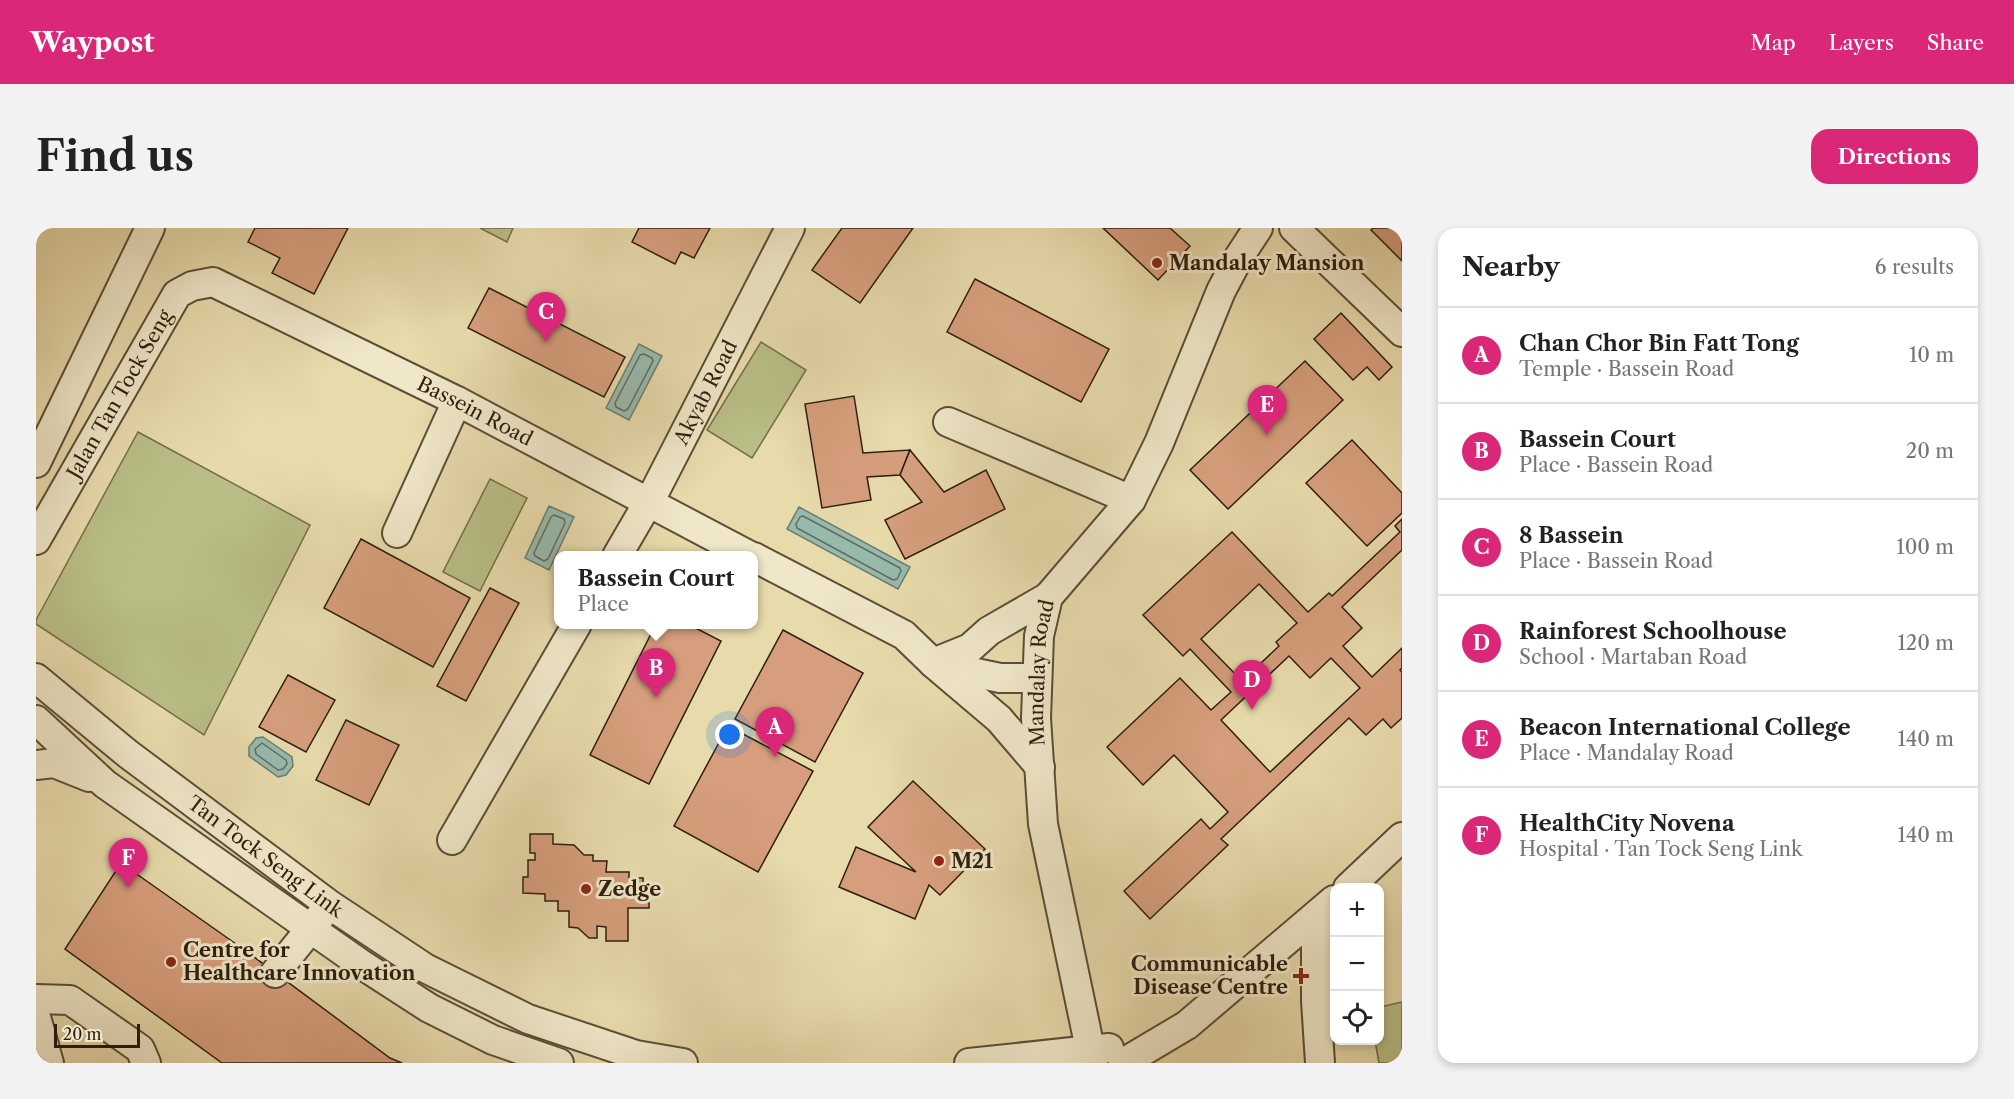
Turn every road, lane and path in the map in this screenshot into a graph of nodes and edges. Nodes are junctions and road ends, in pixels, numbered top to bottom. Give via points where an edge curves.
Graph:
1 (790, 228) edge
2 (1258, 228) edge
3 (1294, 228) edge
4 (145, 229) edge
5 (192, 286) joint
6 (1402, 332) edge
7 (457, 401) junction
8 (948, 422) dead end
9 (36, 463) edge
10 (1131, 500) junction
11 (648, 503) junction
12 (397, 533) dead end
13 (36, 540) edge
14 (620, 551) edge
15 (742, 551) edge
16 (758, 559) edge
17 (1048, 597) junction
18 (574, 629) edge
19 (933, 663) junction
20 (36, 678) edge
21 (1037, 678) junction
22 (36, 720) edge
23 (36, 765) edge
24 (1040, 767) junction
25 (105, 784) junction
26 (1402, 837) edge
27 (452, 840) dead end
28 (1353, 883) edge
29 (330, 905) junction
30 (1325, 909) edge
31 (311, 928) junction
32 (275, 973) dead end
33 (36, 999) edge
34 (36, 1017) edge
35 (1165, 1040) junction
36 (1092, 1057) edge
37 (49, 1063) edge
38 (146, 1063) edge
39 (559, 1063) edge
40 (683, 1063) edge
41 (969, 1063) edge
42 (1123, 1063) edge
43 (1320, 1063) edge

1 - 11 street, Akyab Road
2 - 10 street, Mandalay Road via 1221,291 1159,443
3 - 6 street
4 - 9 street, Jalan Tan Tock Seng
5 - 7 street, Bassein Road via 213,282
5 - 13 street, Jalan Tan Tock Seng via 177,294
7 - 11 street, Bassein Road
7 - 12 street
8 - 10 street
10 - 17 street, Mandalay Road
11 - 14 street, Akyab Road
11 - 15 street, Bassein Road
16 - 19 street, Bassein Road via 904,635
17 - 19 street via 989,631 970,648
17 - 21 street, Mandalay Road via 1039,636
18 - 27 street
19 - 21 street via 1000,678
19 - 24 street, Bassein Road via 999,719
20 - 29 street, Tan Tock Seng Link via 128,754
21 - 24 street, Mandalay Road via 1036,738
22 - 25 street, Tan Tock Seng Link
23 - 25 street, Tan Tock Seng Link via 54,763
24 - 36 street, Mandalay Road via 1042,824
25 - 31 street, Tan Tock Seng Link
26 - 28 street
29 - 31 street
29 - 40 street, Tan Tock Seng Link via 425,969 528,1019 636,1055
30 - 35 street
30 - 43 street via 1316,1001
31 - 32 street
31 - 39 street, Tan Tock Seng Link via 429,1008 493,1040
33 - 38 street via 70,1000 140,1049
34 - 37 street
35 - 36 street
35 - 42 street
36 - 41 street

